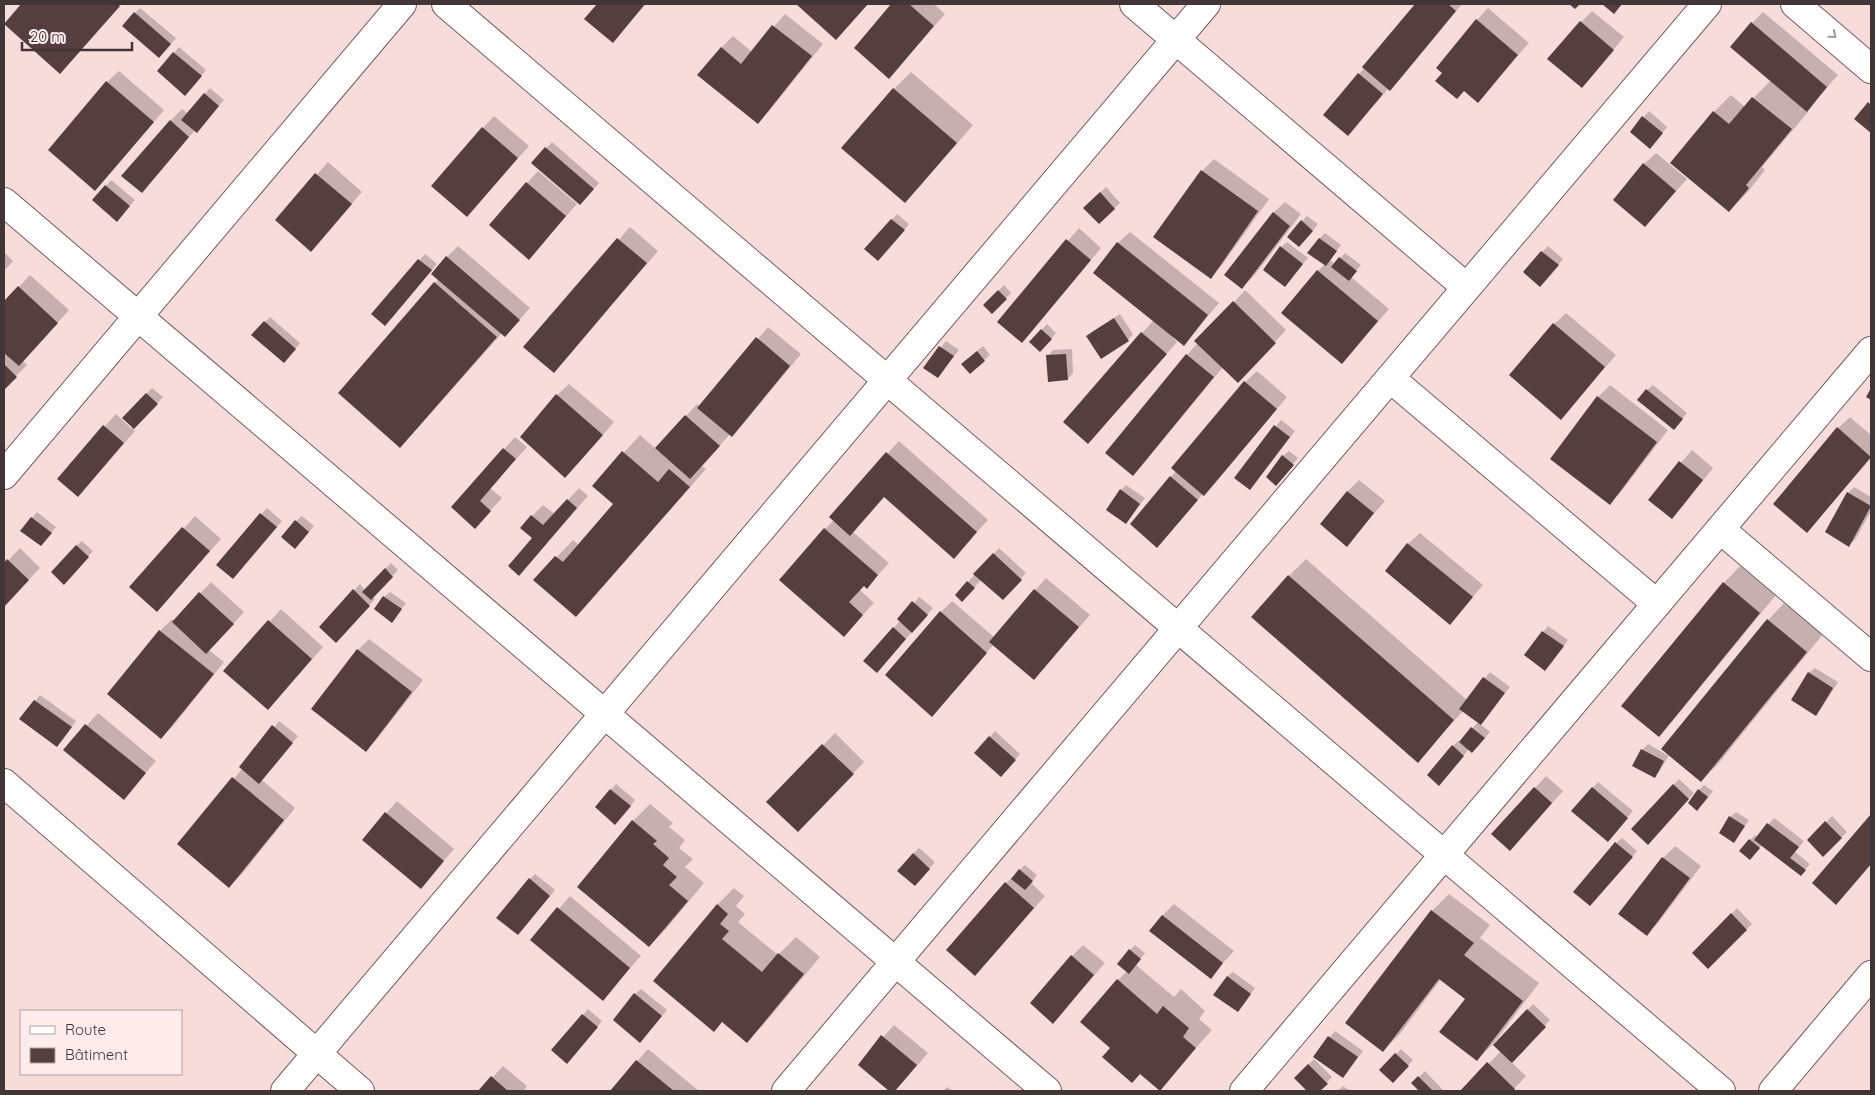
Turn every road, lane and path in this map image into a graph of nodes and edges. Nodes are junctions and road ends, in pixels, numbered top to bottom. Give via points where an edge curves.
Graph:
1 (402, 4) edge
2 (446, 4) edge
3 (1134, 4) edge
4 (1206, 4) edge
5 (1707, 4) edge
6 (1795, 4) edge
7 (1176, 40) junction
8 (1871, 68) edge
9 (4, 202) edge
10 (1466, 288) junction
11 (138, 316) junction
12 (1871, 351) edge
13 (1390, 378) junction
14 (887, 380) junction
15 (4, 475) edge
16 (1720, 529) junction
17 (1657, 604) junction
18 (1178, 628) junction
19 (1871, 657) edge
20 (604, 714) junction
21 (4, 783) edge
22 (1444, 855) junction
23 (895, 962) junction
24 (1871, 975) edge
25 (317, 1054) junction
26 (285, 1091) edge
27 (360, 1091) edge
28 (786, 1091) edge
29 (1047, 1091) edge
30 (1244, 1091) edge
31 (1722, 1091) edge
32 (1773, 1091) edge

1 - 11 street
2 - 14 street
3 - 7 street
4 - 7 street
5 - 10 street
6 -> 8 street
7 - 10 street
7 - 14 street
9 - 11 street
10 - 13 street
11 - 15 street
11 - 20 street
12 - 16 street
13 - 17 street
13 - 18 street
14 - 18 street
14 - 20 street
16 - 17 street
16 - 19 street
17 - 22 street
18 - 22 street
18 - 23 street
20 - 23 street
20 - 25 street
21 - 25 street
22 - 30 street
22 - 31 street
23 - 28 street
23 - 29 street
24 - 32 street
25 - 26 street
25 - 27 street

